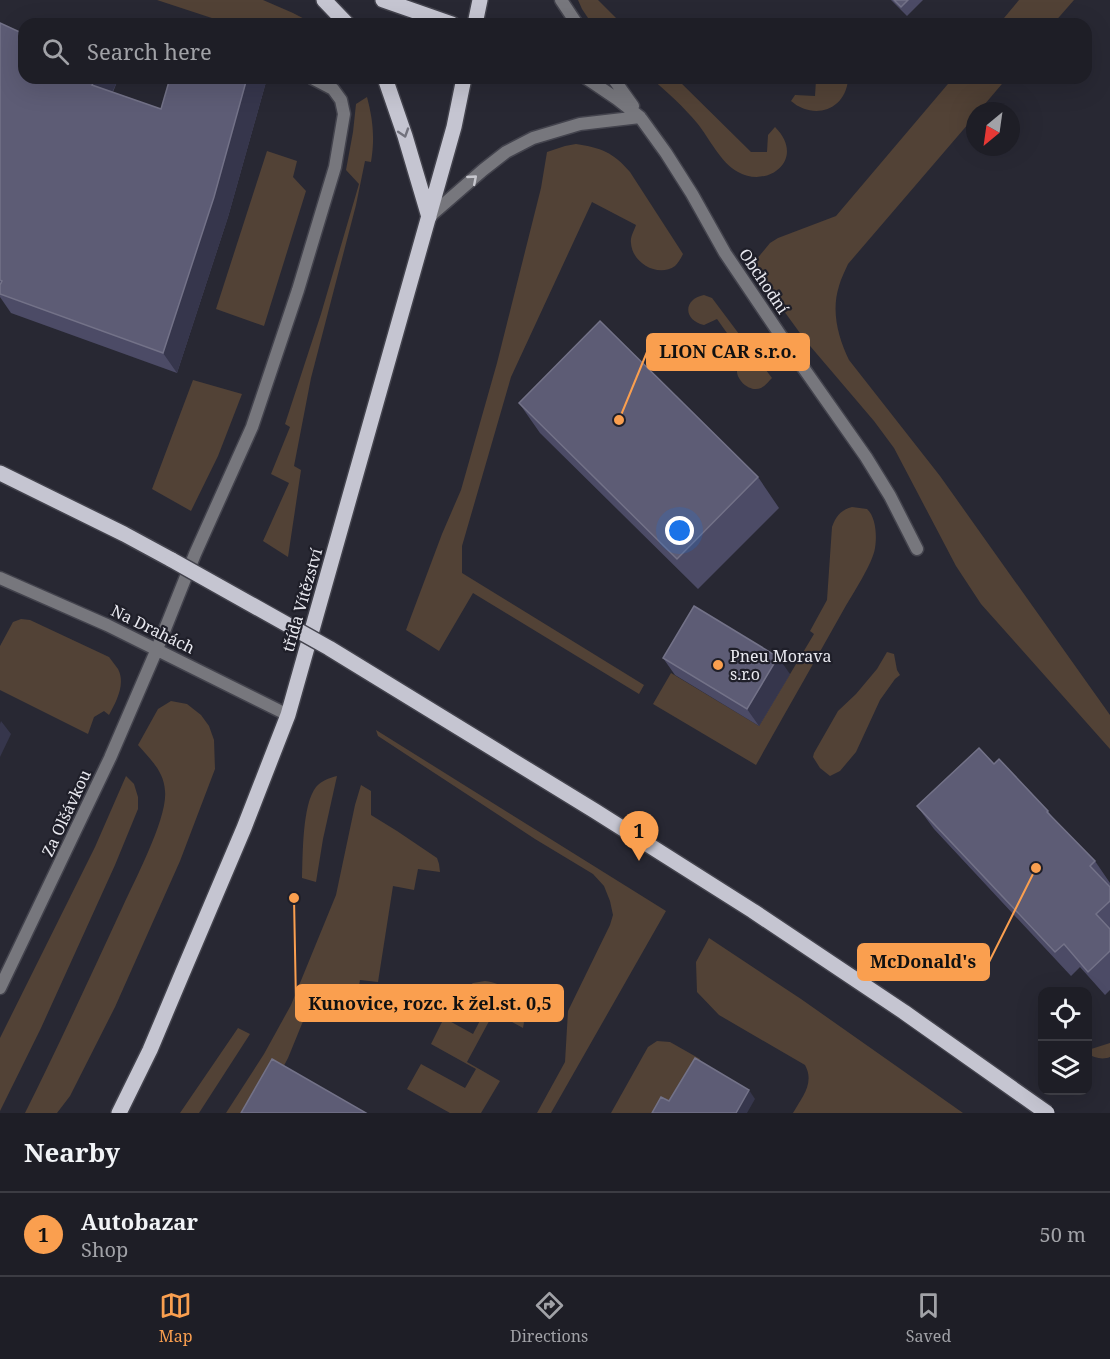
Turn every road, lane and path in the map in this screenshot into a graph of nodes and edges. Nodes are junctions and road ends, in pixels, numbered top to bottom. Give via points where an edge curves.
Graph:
1 (324, 0) edge
2 (383, 0) edge
3 (480, 0) edge
4 (561, 0) edge
5 (341, 18) edge
6 (435, 18) edge
7 (476, 18) edge
8 (573, 18) edge
9 (323, 84) edge
10 (387, 84) edge
11 (463, 84) edge
12 (595, 84) edge
13 (618, 84) edge
14 (640, 117) junction
15 (429, 217) junction
16 (0, 473) edge
17 (916, 549) dead end
18 (0, 578) edge
19 (157, 649) junction
20 (288, 715) junction
21 (0, 988) edge
22 (119, 1113) edge
23 (1047, 1113) edge

1 - 5 main road
2 - 6 main road
3 - 7 main road
4 - 8 street
9 - 19 street, Za Olšávkou via 333,89 343,106 335,167 252,427
10 -> 15 main road
11 - 15 main road, třída Vítězství
12 - 14 street, Obchodní
13 - 14 street
15 -> 14 street via 506,152 532,138 580,124
14 - 17 street, Obchodní via 692,194 724,253 866,457
15 - 20 main road, třída Vítězství
16 - 23 main road, bridge via 172,560 329,648 483,742 753,911
18 - 19 street, Na Drahách
19 - 20 street, Na Drahách
19 - 21 street, Za Olšávkou via 110,758
20 - 22 main road, třída Vítězství via 183,974

